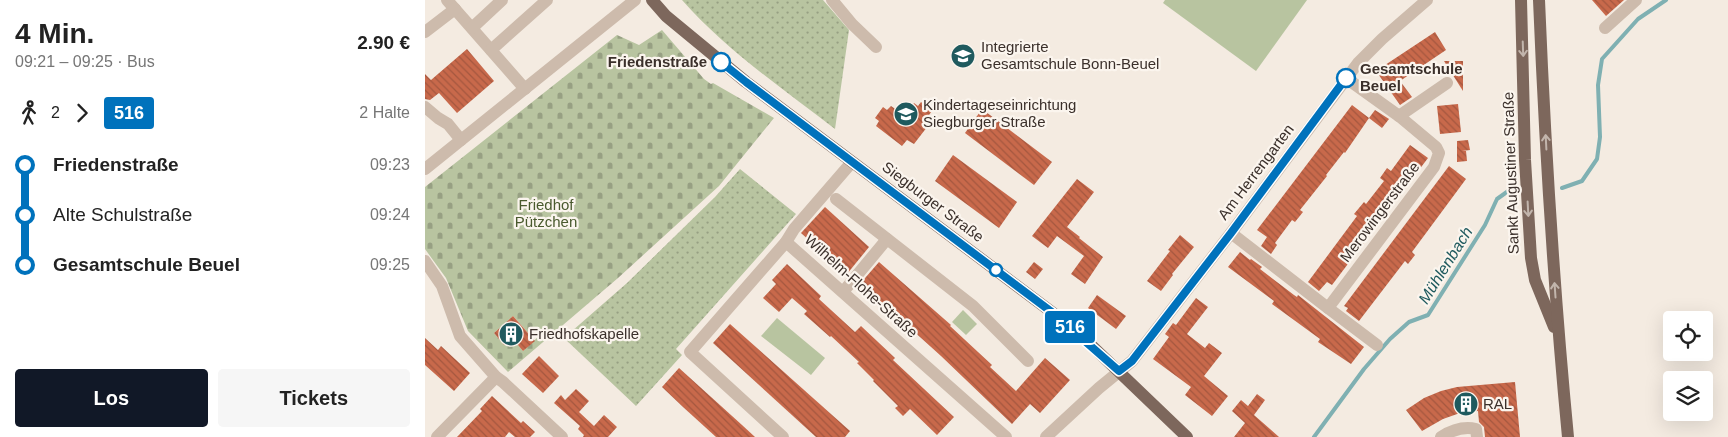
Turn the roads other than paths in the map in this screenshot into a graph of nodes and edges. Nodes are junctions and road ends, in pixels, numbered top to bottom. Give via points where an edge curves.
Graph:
1 (502, 0) edge
2 (547, 0) edge
3 (635, 0) edge
4 (652, 0) edge
5 (832, 0) edge
6 (1427, 0) edge
7 (1521, 0) edge
8 (1539, 0) edge
9 (1635, 0) edge
10 (451, 5) edge
11 (472, 28) junction
12 (1605, 28) dead end
13 (425, 32) edge
14 (876, 47) dead end
15 (491, 50) junction
16 (1346, 78) junction
17 (1447, 82) dead end
18 (525, 89) junction
19 (425, 107) edge
20 (1399, 116) junction
21 (461, 140) junction
22 (852, 162) junction
23 (425, 170) edge
24 (836, 199) dead end
25 (1231, 233) junction
26 (887, 239) junction
27 (786, 242) junction
28 (425, 261) edge
29 (843, 292) junction
30 (1329, 308) junction
31 (1559, 339) junction
32 (1377, 345) dead end
33 (1028, 361) dead end
34 (1119, 371) junction
35 (496, 377) junction
36 (437, 437) edge
37 (562, 437) edge
38 (783, 437) edge
39 (1006, 437) edge
40 (1046, 437) edge
41 (1187, 437) edge
42 (1441, 437) edge
43 (1477, 437) edge
44 (1568, 437) edge

1 - 11 street
2 - 15 street
3 - 18 street
4 - 22 main road, Siegburger Straße via 666,16 746,82
5 - 14 street
6 - 16 street, Am Herrengarten via 1382,39
7 -> 31 main road, Sankt Augustiner Straße via 1531,258 1535,280
31 -> 8 main road, Sankt Augustiner Straße
9 - 12 street
10 - 11 street
10 - 13 street
11 - 15 street
15 - 18 street
16 - 20 street, Merowingerstraße
16 - 25 street, Am Herrengarten
17 - 20 street
18 - 21 street
19 - 21 street via 448,124
20 - 30 street, Merowingerstraße via 1436,147 1438,158
21 - 23 street
22 - 27 street
22 - 34 main road, Siegburger Straße via 1053,313
24 - 26 street
25 - 30 street
25 - 34 street, Am Herrengarten via 1132,361
26 - 29 street
26 - 33 street via 973,306
27 - 29 street, Wilhelm-Flohe-Straße
27 - 38 street, Wilhelm-Flohe-Straße via 690,352
28 - 35 street via 442,286 460,336
29 - 39 street, Wilhelm-Flohe-Straße
30 - 32 street
31 - 44 main road, Sankt Augustiner Straße
34 - 40 street, Am Herrengarten
34 - 41 main road, Siegburger Straße
35 - 36 street
35 - 37 street
42 - 43 street via 1468,427 1476,429

